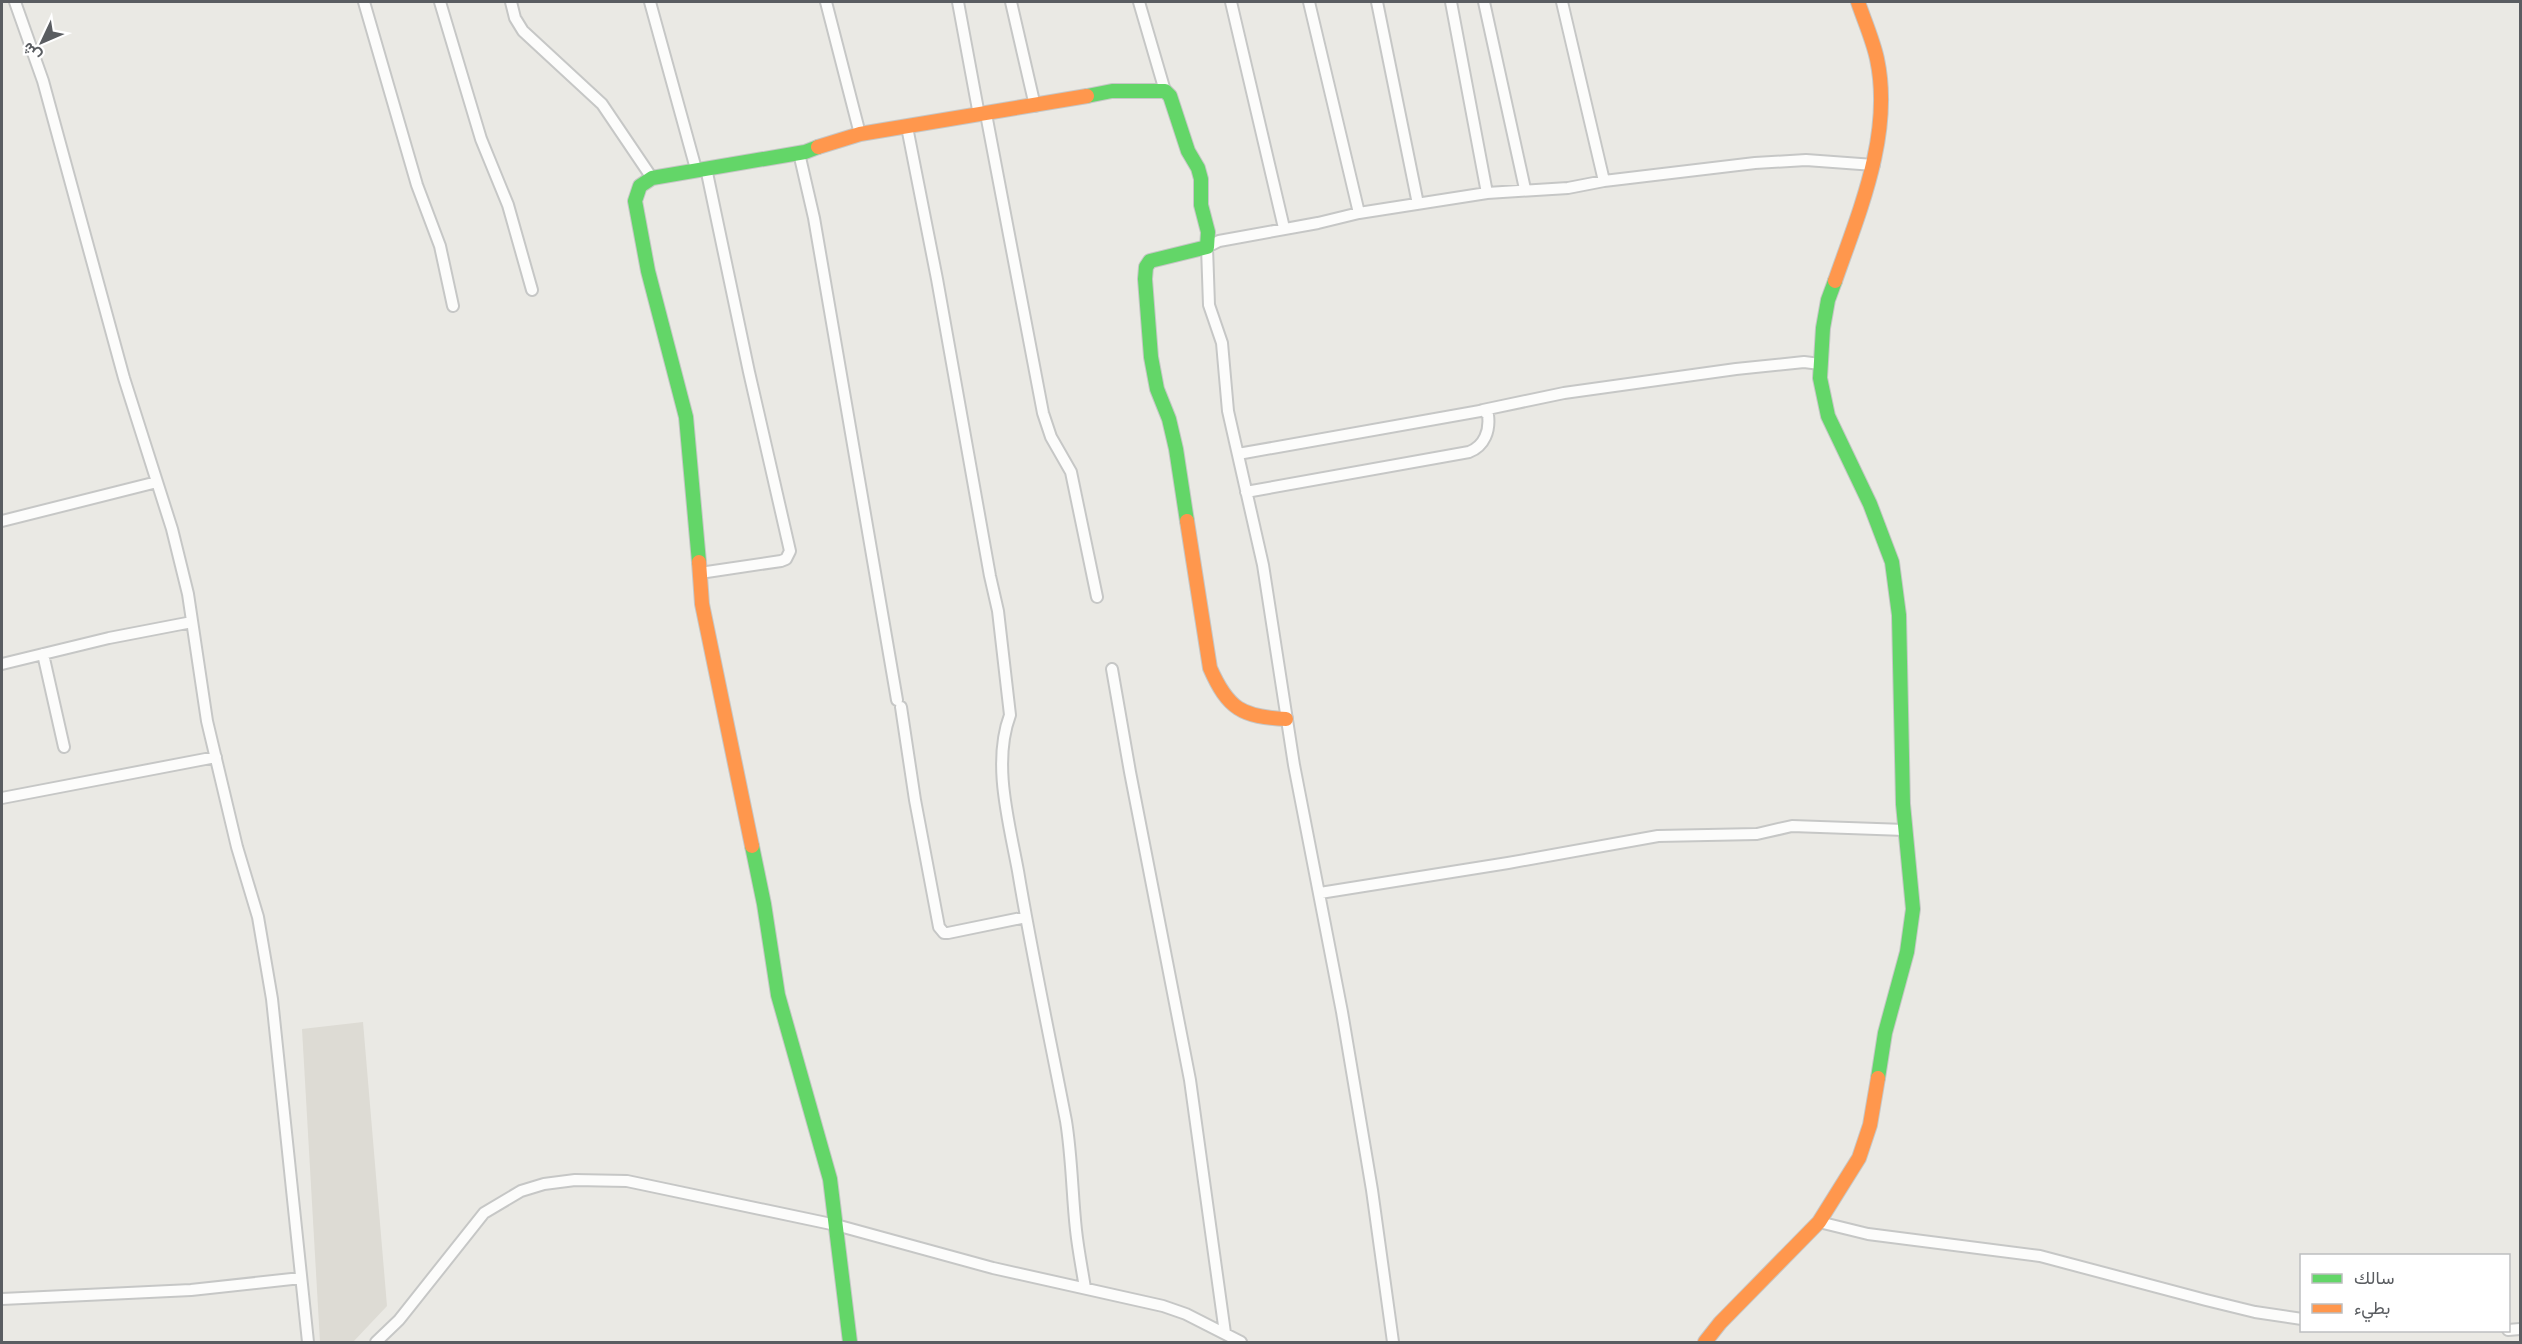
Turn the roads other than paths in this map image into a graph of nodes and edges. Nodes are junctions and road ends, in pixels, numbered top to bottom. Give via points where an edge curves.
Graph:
1 (15, 2) edge
2 (364, 2) edge
3 (440, 2) edge
4 (511, 2) edge
5 (650, 2) edge
6 (826, 2) edge
7 (958, 2) edge
8 (1011, 2) edge
9 (1139, 2) edge
10 (1231, 2) edge
11 (1309, 2) edge
12 (1377, 2) edge
13 (1451, 2) edge
14 (1484, 2) edge
15 (1562, 2) edge
16 (1858, 2) edge
17 (1165, 91) junction
18 (1035, 106) junction
19 (983, 115) junction
20 (907, 127) junction
21 (860, 134) junction
22 (799, 153) junction
23 (1874, 165) junction
24 (701, 169) junction
25 (652, 178) junction
26 (1604, 181) junction
27 (1525, 189) junction
28 (1487, 193) junction
29 (1418, 204) junction
30 (1359, 213) junction
31 (1284, 228) junction
32 (1207, 247) junction
33 (532, 290) dead end
34 (453, 306) dead end
35 (1820, 364) junction
36 (1484, 410) junction
37 (1238, 454) junction
38 (157, 482) junction
39 (1246, 492) junction
40 (2, 521) edge
41 (700, 573) junction
42 (1097, 597) dead end
43 (192, 622) junction
44 (43, 654) junction
45 (2, 664) edge
46 (1112, 669) dead end
47 (1286, 719) junction
48 (64, 747) dead end
49 (216, 758) junction
50 (2, 798) edge
51 (1905, 830) junction
52 (1320, 892) junction
53 (1026, 917) junction
54 (1819, 1222) junction
55 (836, 1225) junction
56 (302, 1278) junction
57 (1085, 1288) junction
58 (2, 1299) edge
59 (2300, 1319) edge
60 (1225, 1333) junction
61 (1703, 1341) edge
62 (308, 1342) edge
63 (376, 1342) edge
64 (850, 1342) edge
65 (1241, 1342) edge
66 (1393, 1342) edge

1 - 38 street via 43,81 124,378
2 - 34 street via 417,185 440,246
3 - 33 street
4 - 25 street via 523,31 602,104
5 - 24 street
6 - 21 street
7 - 19 street
8 - 18 street
9 - 17 street
10 - 31 street
11 - 30 street
12 - 29 street
13 - 28 street
14 - 27 street
15 - 26 street
16 - 23 street via 1877,58 1880,86
17 - 18 street via 1112,91
17 - 32 street via 1201,179
18 - 19 street
19 - 20 street
19 - 42 street via 1043,413 1051,437 1071,472
20 - 21 street
20 - 53 street via 998,610 1010,715 1002,749 1004,791
21 - 22 street
22 - 24 street
22 - 53 street via 814,218 939,927 948,933
23 - 26 street via 1806,160
23 - 35 street via 1828,300
24 - 25 street
24 - 41 street via 790,551 781,561
25 - 41 street via 640,186 635,201 648,271 686,417
26 - 27 street via 1568,188
27 - 28 street
28 - 29 street
29 - 30 street
30 - 31 street
31 - 32 street
32 - 37 street via 1209,305 1222,343 1228,411
32 - 47 street via 1158,258 1146,267 1151,357 1176,449 1210,668 1235,707 1250,717
35 - 36 street via 1736,369 1564,393
35 - 51 street via 1828,416 1893,562 1899,615
36 - 37 street
36 - 39 street via 1488,429 1474,451
37 - 39 street
38 - 40 street
38 - 43 street via 181,565
39 - 47 street via 1263,565
41 - 55 street via 702,604 764,904 778,996 830,1179
43 - 44 street
43 - 49 street
44 - 45 street
44 - 48 street
46 - 60 street via 1188,1069
47 - 52 street
49 - 50 street
49 - 56 street via 258,917 269,975
51 - 52 street via 1792,826 1757,834 1658,836
51 - 54 street via 1912,918 1885,1033 1870,1125 1859,1158
52 - 66 street via 1372,1190
53 - 57 street via 1066,1124
54 - 59 street via 1868,1234 2040,1256 2255,1312
54 - 61 street
55 - 57 street via 993,1268
55 - 63 street via 627,1181 583,1179 544,1184 521,1191 484,1213 394,1326
55 - 64 street
56 - 58 street via 191,1290
56 - 62 street
57 - 60 street via 1163,1306
60 - 65 street

